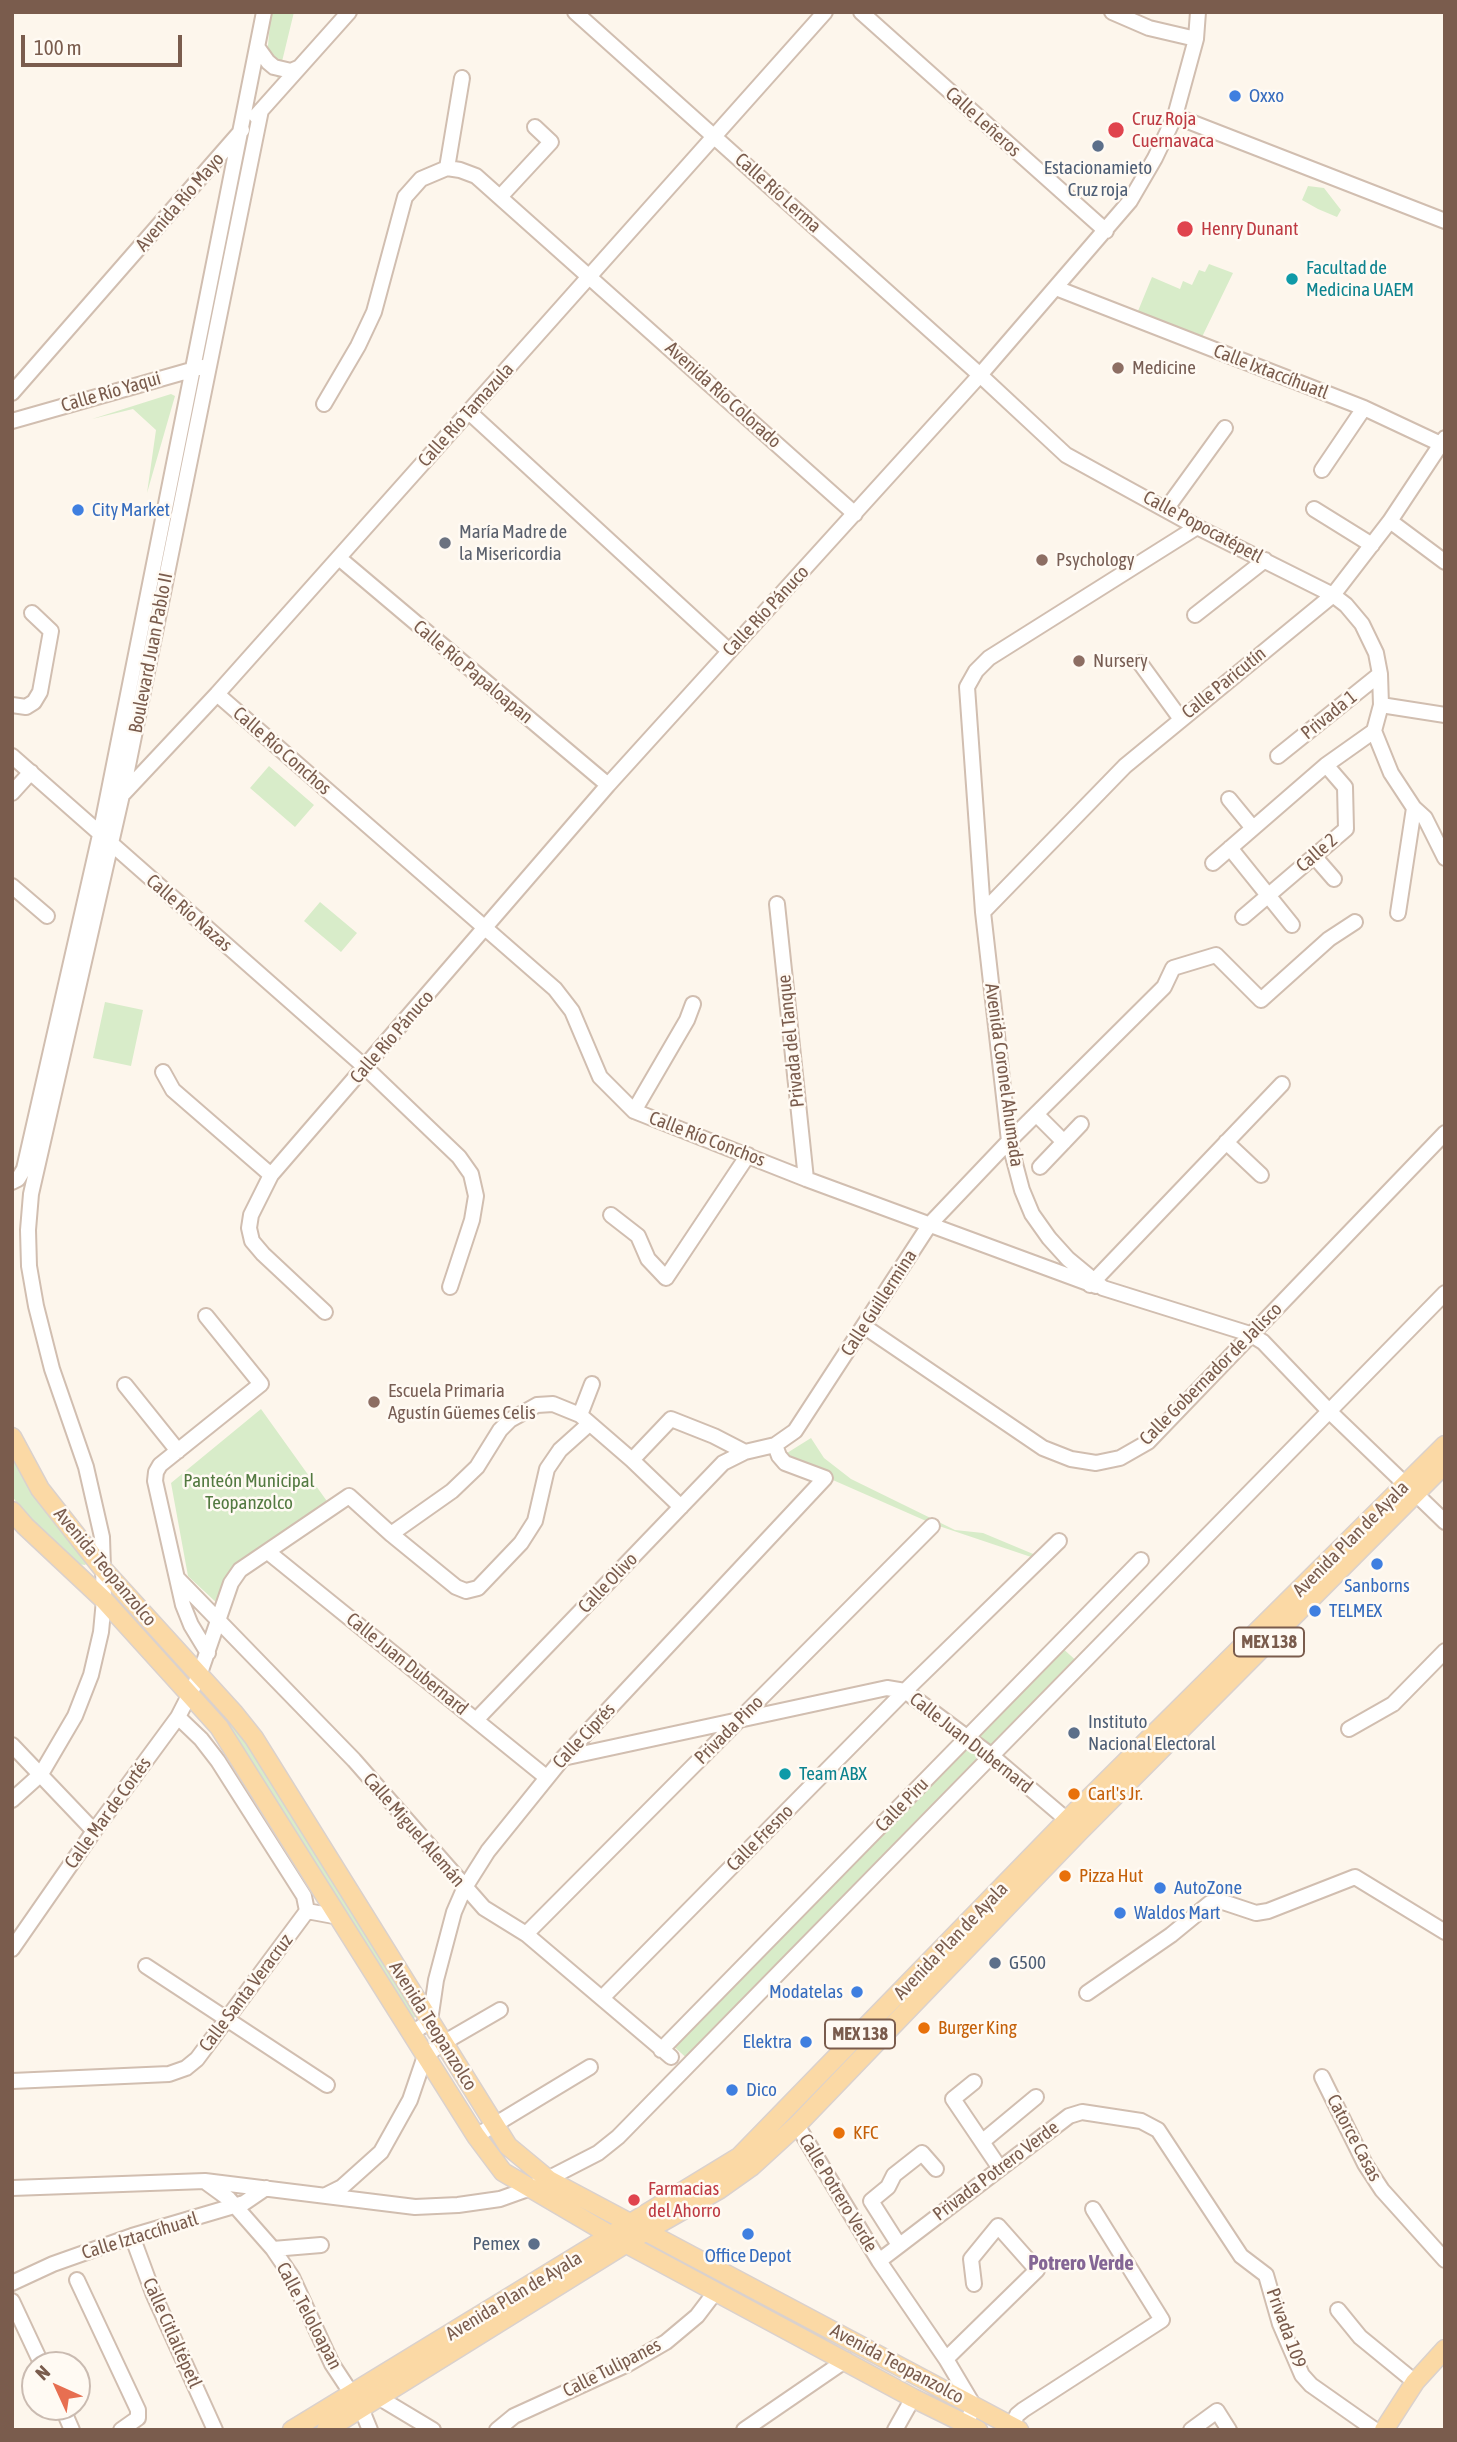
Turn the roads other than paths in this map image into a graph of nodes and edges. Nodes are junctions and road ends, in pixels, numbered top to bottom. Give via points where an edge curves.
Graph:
1 (264, 12) edge
2 (349, 12) edge
3 (575, 12) edge
4 (825, 12) edge
5 (861, 12) edge
6 (1112, 12) edge
7 (1198, 12) edge
8 (1196, 39) junction
9 (258, 48) junction
10 (298, 68) junction
11 (462, 78) dead end
12 (261, 110) junction
13 (1175, 116) junction
14 (535, 127) dead end
15 (243, 130) junction
16 (714, 137) junction
17 (447, 168) junction
18 (500, 197) junction
19 (1445, 220) edge
20 (1106, 231) junction
21 (590, 276) junction
22 (1056, 288) junction
23 (210, 364) junction
24 (194, 369) junction
25 (981, 375) junction
26 (12, 393) edge
27 (324, 404) dead end
28 (1364, 408) junction
29 (469, 412) junction
30 (12, 421) edge
31 (1225, 428) dead end
32 (1444, 443) edge
33 (1322, 470) dead end
34 (1167, 508) junction
35 (1314, 509) dead end
36 (855, 514) junction
37 (1390, 521) junction
38 (1197, 527) junction
39 (1372, 545) junction
40 (339, 558) junction
41 (1265, 560) junction
42 (1445, 562) edge
43 (1333, 595) junction
44 (33, 613) dead end
45 (1195, 615) dead end
46 (729, 651) junction
47 (1140, 663) dead end
48 (1380, 674) junction
49 (217, 694) junction
50 (12, 705) edge
51 (1381, 705) junction
52 (1445, 715) edge
53 (1180, 719) junction
54 (1374, 731) junction
55 (12, 756) edge
56 (1278, 756) dead end
57 (1326, 765) junction
58 (31, 772) junction
59 (608, 785) junction
60 (12, 793) edge
61 (122, 795) junction
62 (1229, 799) dead end
63 (1414, 808) junction
64 (104, 815) junction
65 (1252, 827) junction
66 (105, 840) junction
67 (1230, 848) junction
68 (1314, 856) junction
69 (1445, 859) edge
70 (1213, 863) dead end
71 (1334, 879) dead end
72 (12, 886) edge
73 (1268, 896) junction
74 (777, 904) dead end
75 (984, 912) junction
76 (1398, 913) dead end
77 (47, 916) dead end
78 (1243, 917) dead end
79 (1355, 922) dead end
80 (1292, 925) dead end
81 (485, 928) junction
82 (692, 1003) dead end
83 (366, 1068) junction
84 (163, 1072) dead end
85 (1282, 1084) dead end
86 (634, 1111) junction
87 (1036, 1114) junction
88 (1081, 1124) dead end
89 (1445, 1133) edge
90 (1009, 1141) junction
91 (1064, 1142) junction
92 (1226, 1142) junction
93 (748, 1155) junction
94 (1040, 1167) dead end
95 (271, 1175) junction
96 (1261, 1175) dead end
97 (806, 1178) junction
98 (12, 1182) edge
99 (611, 1215) dead end
100 (930, 1224) junction
101 (1049, 1238) junction
102 (1030, 1262) junction
103 (1096, 1284) junction
104 (450, 1287) dead end
105 (1445, 1293) edge
106 (326, 1312) dead end
107 (206, 1316) dead end
108 (865, 1326) junction
109 (1250, 1334) junction
110 (592, 1384) dead end
111 (125, 1385) dead end
112 (1330, 1412) junction
113 (585, 1420) junction
114 (12, 1437) edge
115 (775, 1445) junction
116 (1445, 1445) edge
117 (177, 1451) junction
118 (745, 1452) junction
119 (632, 1460) junction
120 (1445, 1464) edge
121 (1411, 1489) junction
122 (681, 1507) junction
123 (12, 1511) edge
124 (1445, 1522) edge
125 (18, 1525) edge
126 (932, 1526) dead end
127 (391, 1534) junction
128 (1059, 1541) dead end
129 (268, 1552) junction
130 (1141, 1560) dead end
131 (103, 1569) junction
132 (178, 1579) junction
133 (104, 1600) junction
134 (219, 1620) junction
135 (1445, 1651) edge
136 (208, 1653) junction
137 (200, 1676) junction
138 (905, 1691) junction
139 (190, 1694) junction
140 (178, 1717) junction
141 (476, 1720) junction
142 (738, 1721) junction
143 (1349, 1729) dead end
144 (968, 1738) junction
145 (12, 1745) edge
146 (992, 1756) junction
147 (563, 1758) junction
148 (41, 1774) junction
149 (546, 1777) junction
150 (12, 1800) edge
151 (1074, 1826) junction
152 (94, 1831) junction
153 (464, 1889) junction
154 (307, 1911) junction
155 (339, 1917) junction
156 (1445, 1931) edge
157 (526, 1934) junction
158 (12, 1949) edge
159 (146, 1966) dead end
160 (1087, 1993) dead end
161 (602, 1998) junction
162 (500, 2010) dead end
163 (226, 2018) junction
164 (430, 2021) junction
165 (412, 2034) junction
166 (443, 2042) junction
167 (666, 2053) joint
168 (425, 2056) junction
169 (590, 2067) dead end
170 (1322, 2077) dead end
171 (12, 2081) edge
172 (974, 2082) dead end
173 (327, 2085) dead end
174 (1036, 2097) dead end
175 (493, 2126) junction
176 (797, 2126) junction
177 (476, 2136) junction
178 (983, 2141) junction
179 (999, 2167) junction
180 (936, 2169) dead end
181 (548, 2180) junction
182 (205, 2181) junction
183 (12, 2188) edge
184 (266, 2188) junction
185 (528, 2189) junction
186 (326, 2195) junction
187 (235, 2207) junction
188 (1093, 2209) dead end
189 (580, 2217) junction
190 (638, 2228) junction
191 (132, 2236) junction
192 (619, 2240) junction
193 (321, 2245) dead end
194 (899, 2245) junction
195 (273, 2249) junction
196 (581, 2255) junction
197 (1445, 2260) edge
198 (879, 2261) junction
199 (1266, 2275) joint
200 (77, 2280) dead end
201 (12, 2283) edge
202 (974, 2284) dead end
203 (716, 2291) junction
204 (12, 2301) edge
205 (796, 2310) junction
206 (1338, 2310) dead end
207 (787, 2329) junction
208 (1445, 2349) edge
209 (35, 2351) edge
210 (946, 2359) junction
211 (846, 2360) junction
212 (1415, 2382) junction
213 (374, 2390) junction
214 (913, 2398) junction
215 (357, 2401) junction
216 (974, 2406) junction
217 (972, 2427) edge
218 (1014, 2428) edge
219 (121, 2430) edge
220 (215, 2430) edge
221 (292, 2430) edge
222 (326, 2430) edge
223 (370, 2430) edge
224 (433, 2430) edge
225 (496, 2430) edge
226 (744, 2430) edge
227 (895, 2430) edge
228 (1191, 2430) edge
229 (1228, 2430) edge
230 (1375, 2430) edge
231 (1384, 2430) edge

1 - 9 street, Boulevard Juan Pablo II
2 - 10 street, Avenida Río Mayo
3 - 16 street, Calle Río Lerma
4 - 16 street, Calle Río Tamazula
5 - 20 street, Calle Leñeros
6 - 8 street
7 - 8 street, Calle Río Pánuco
8 - 13 street, Calle Río Pánuco
9 - 10 street via 274,67
9 - 15 street, Boulevard Juan Pablo II
10 - 12 street, Avenida Río Mayo
11 - 17 street
12 - 15 street, Avenida Río Mayo
12 - 23 street, Boulevard Juan Pablo II
13 - 19 street
13 - 20 street, Calle Río Pánuco via 1156,158
14 - 18 street via 551,142
15 - 24 street, Boulevard Juan Pablo II
15 - 26 street, Avenida Río Mayo
16 - 21 street, Calle Río Tamazula
16 - 25 street, Calle Río Lerma
17 - 18 street, Avenida Río Colorado via 476,176
17 - 27 street via 421,179 405,197 374,312
18 - 21 street, Avenida Río Colorado
20 - 22 street, Calle Río Pánuco
21 - 29 street, Calle Río Tamazula
21 - 36 street, Avenida Río Colorado
22 - 25 street, Calle Río Pánuco
22 - 28 street, Calle Ixtaccíhuatl
23 - 24 street, Calle Río Yaqui
23 - 61 street, Boulevard Juan Pablo II
24 - 30 street, Calle Río Yaqui
24 - 64 street, Boulevard Juan Pablo II
25 - 34 street, Calle Popocatépetl via 1066,455
25 - 36 street, Calle Río Pánuco
28 - 32 street, Calle Ixtaccíhuatl
28 - 33 street
29 - 40 street, Calle Río Tamazula
29 - 46 street
31 - 34 street
32 - 37 street, Calle Paricutín
34 - 38 street, Calle Popocatépetl
35 - 39 street
36 - 46 street, Calle Río Pánuco
37 - 39 street, Calle Paricutín
37 - 42 street
38 - 41 street, Calle Popocatépetl
38 - 75 street, Avenida Coronel Ahumada via 989,657 967,687
39 - 43 street, Calle Paricutín
40 - 49 street, Calle Río Tamazula
40 - 59 street, Calle Río Papaloapan
41 - 43 street, Calle Popocatépetl
41 - 45 street
43 - 48 street, Calle Popocatépetl via 1362,624
43 - 53 street, Calle Paricutín
44 - 50 street via 51,631 40,692 26,707
46 - 59 street, Calle Río Pánuco
47 - 53 street
48 - 51 street, Calle Popocatépetl
48 - 56 street, Privada 1
49 - 61 street, Calle Río Tamazula
49 - 81 street, Calle Río Conchos
51 - 52 street
51 - 54 street, Calle Popocatépetl
53 - 75 street, Calle Paricutín via 1125,766
54 - 57 street
54 - 63 street via 1391,773
55 - 58 street, Calle Río Nazas
57 - 65 street
57 - 68 street, Calle 2 via 1345,787 1346,829
58 - 60 street
58 - 66 street, Calle Río Nazas
59 - 81 street, Calle Río Pánuco
61 - 64 street, Calle Río Tamazula
61 - 66 street, Boulevard Juan Pablo II
62 - 65 street
63 - 69 street via 1425,818
63 - 76 street
64 - 66 street, Boulevard Juan Pablo II
65 - 67 street
66 - 83 street, Calle Río Nazas
66 - 98 street, Boulevard Juan Pablo II via 24,1169
66 - 131 street, Boulevard Juan Pablo II via 27,1230 36,1306 86,1468 102,1537
67 - 70 street
67 - 73 street
68 - 71 street
68 - 73 street, Calle 2
72 - 77 street
73 - 78 street, Calle 2
73 - 80 street
74 - 97 street, Privada del Tanque
75 - 90 street, Avenida Coronel Ahumada
79 - 87 street, Calle Guillermina via 1329,939 1261,1000 1216,955 1173,968 1164,987
81 - 83 street, Calle Río Pánuco
81 - 86 street, Calle Río Conchos via 555,989 572,1011 600,1077
82 - 86 street via 687,1020
83 - 95 street, Calle Río Pánuco
83 - 104 street, Calle Río Nazas via 471,1174 476,1196 472,1220
84 - 95 street via 173,1090
85 - 92 street
86 - 93 street, Calle Río Conchos
87 - 90 street, Calle Guillermina
87 - 91 street
88 - 91 street
89 - 109 street, Calle Gobernador de Jalisco
90 - 100 street, Calle Guillermina
90 - 101 street, Avenida Coronel Ahumada via 1021,1190
91 - 94 street
92 - 96 street
92 - 103 street
93 - 97 street, Calle Río Conchos
93 - 99 street via 666,1278 648,1259 638,1236
95 - 106 street, Calle Río Pánuco via 251,1215 252,1241
97 - 100 street, Calle Río Conchos
100 - 102 street, Calle Río Conchos
100 - 108 street, Calle Guillermina
101 - 102 street via 1040,1257
101 - 103 street, Avenida Coronel Ahumada
102 - 103 street, Calle Río Conchos
103 - 109 street, Avenida Coronel Ahumada
105 - 112 street
107 - 117 street via 261,1384
108 - 109 street, Calle Gobernador de Jalisco via 1043,1448 1070,1460 1096,1463 1120,1458 1148,1442
108 - 115 street, Calle Guillermina via 795,1431
109 - 112 street, Avenida Coronel Ahumada
110 - 113 street
111 - 117 street
112 - 121 street, Avenida Coronel Ahumada
112 - 146 street
113 - 119 street
113 - 127 street via 553,1404 537,1405 510,1420 477,1467 452,1491
113 - 127 street via 547,1469 535,1521 522,1543 478,1588 466,1591 456,1587
114 - 131 main road, Avenida Teopanzolco via 40,1489
115 - 118 street, Calle Guillermina
115 - 147 street, Calle Ciprés via 785,1463 825,1478
116 - 121 main road, Avenida Plan de Ayala / MEX 138
117 - 132 street via 160,1465 155,1481
118 - 119 street via 671,1419
118 - 122 street, Calle Olivo via 723,1463
119 - 122 street
120 - 121 main road, Avenida Plan de Ayala / MEX 138
121 - 124 street, Avenida Coronel Ahumada
121 - 151 main road, Avenida Plan de Ayala / MEX 138
122 - 141 street, Calle Olivo
123 - 125 main road, Avenida Teopanzolco
125 - 133 main road, Avenida Teopanzolco
126 - 142 street, Privada Pino
127 - 129 street via 349,1496
128 - 138 street, Calle Fresno
129 - 134 street via 240,1570
129 - 141 street, Calle Juan Dubernard
130 - 144 street, Calle Piru
131 - 133 street, Boulevard Juan Pablo II
131 - 137 main road, Avenida Teopanzolco
132 - 134 street, Calle Miguel Alemán
132 - 136 street via 191,1625
133 - 139 main road, Avenida Teopanzolco
133 - 148 street, Boulevard Juan Pablo II via 91,1675 75,1716
134 - 136 street
134 - 153 street, Calle Miguel Alemán via 354,1760
135 - 143 street via 1393,1704
136 - 137 street
137 - 139 street, Calle Mar de Cortés
137 - 164 main road, Avenida Teopanzolco via 254,1738
138 - 142 street, Calle Juan Dubernard via 887,1688
138 - 144 street, Calle Juan Dubernard
138 - 161 street, Calle Fresno
139 - 140 street, Calle Mar de Cortés
139 - 155 main road, Avenida Teopanzolco via 234,1749
140 - 152 street, Calle Mar de Cortés
140 - 154 street via 218,1761 304,1896
141 - 149 street, Calle Juan Dubernard
142 - 147 street, Calle Juan Dubernard
142 - 157 street, Privada Pino
144 - 146 street, Calle Juan Dubernard
144 - 167 street, Calle Piru
145 - 148 street
146 - 151 street, Calle Juan Dubernard
146 - 181 street via 618,2137
147 - 149 street, Calle Ciprés
148 - 150 street, Boulevard Juan Pablo II
148 - 152 street
149 - 153 street, Calle Ciprés
151 - 176 main road, Avenida Plan de Ayala / MEX 138
151 - 190 main road, Avenida Plan de Ayala / MEX 138 via 739,2157
152 - 158 street, Calle Mar de Cortés
153 - 157 street, Calle Miguel Alemán via 484,1908
153 - 164 street, Calle Ciprés via 444,1945
154 - 155 street
154 - 163 street, Calle Santa Veracruz
155 - 165 main road, Avenida Teopanzolco
156 - 160 street via 1355,1877 1268,1911 1256,1913 1220,1901 1210,1903
157 - 161 street, Calle Miguel Alemán
159 - 163 street
161 - 167 street, Calle Miguel Alemán
162 - 166 street
163 - 171 street, Calle Santa Veracruz via 197,2059 169,2074
163 - 173 street
164 - 165 street
164 - 166 main road, Avenida Teopanzolco
165 - 168 main road, Avenida Teopanzolco
166 - 168 street
166 - 175 main road, Avenida Teopanzolco
168 - 177 main road, Avenida Teopanzolco
168 - 186 street via 410,2100 381,2152 342,2187
169 - 175 street
170 - 197 street, Catorce Casas via 1382,2190
172 - 178 street via 953,2099
174 - 178 street
175 - 177 street
175 - 181 main road, Avenida Teopanzolco via 508,2146
176 - 190 main road, Avenida Plan de Ayala / MEX 138 via 720,2189
176 - 198 street, Calle Potrero Verde
177 - 185 main road, Avenida Teopanzolco via 503,2172
178 - 179 street
179 - 194 street, Privada Potrero Verde
179 - 199 street, Privada Potrero Verde via 1069,2116 1082,2112 1141,2121 1158,2130 1241,2256
180 - 194 street via 922,2152 871,2202
181 - 185 street
181 - 190 main road, Avenida Teopanzolco
182 - 183 street
182 - 184 street
182 - 187 street, Calle Teloloapan
184 - 186 street
184 - 187 street, Calle Iztaccíhuatl
185 - 186 street via 500,2199 415,2207
185 - 189 main road, Avenida Teopanzolco
187 - 191 street, Calle Iztaccíhuatl
187 - 195 street, Calle Teloloapan
188 - 218 street via 1162,2320 1023,2410
189 - 192 main road, Avenida Teopanzolco
189 - 196 main road
190 - 192 main road, Avenida Plan de Ayala / MEX 138
190 - 205 main road, Avenida Teopanzolco
191 - 201 street, Calle Iztaccíhuatl
191 - 220 street, Calle Citlaltépetl
192 - 196 main road, Avenida Plan de Ayala / MEX 138
192 - 203 main road, Avenida Teopanzolco
192 - 213 main road, Avenida Plan de Ayala / MEX 138
193 - 195 street
194 - 198 street, Calle Potrero Verde
195 - 215 street, Calle Teloloapan via 292,2277 332,2364
196 - 213 main road, Avenida Plan de Ayala / MEX 138
198 - 210 street, Calle Potrero Verde
199 - 230 street, Privada 109 via 1302,2375
200 - 219 street via 138,2410 138,2418
202 - 210 street via 971,2259 998,2226 1037,2270
203 - 207 main road, Avenida Teopanzolco
203 - 225 street, Calle Tulipanes via 697,2316 666,2342 514,2416
204 - 209 street
205 - 207 main road
205 - 216 main road, Avenida Teopanzolco
206 - 212 street via 1360,2337
207 - 211 main road, Avenida Teopanzolco
208 - 212 main road
210 - 216 street, Calle Potrero Verde
211 - 214 main road, Avenida Teopanzolco
211 - 226 street
212 - 231 main road
213 - 215 main road, Avenida Plan de Ayala / MEX 138
213 - 224 street
214 - 217 main road, Avenida Teopanzolco
214 - 227 street
215 - 221 main road, Avenida Plan de Ayala / MEX 138
215 - 222 main road, Avenida Plan de Ayala / MEX 138
215 - 223 street, Calle Teloloapan
216 - 217 street
216 - 218 main road, Avenida Teopanzolco
228 - 229 street via 1217,2411

